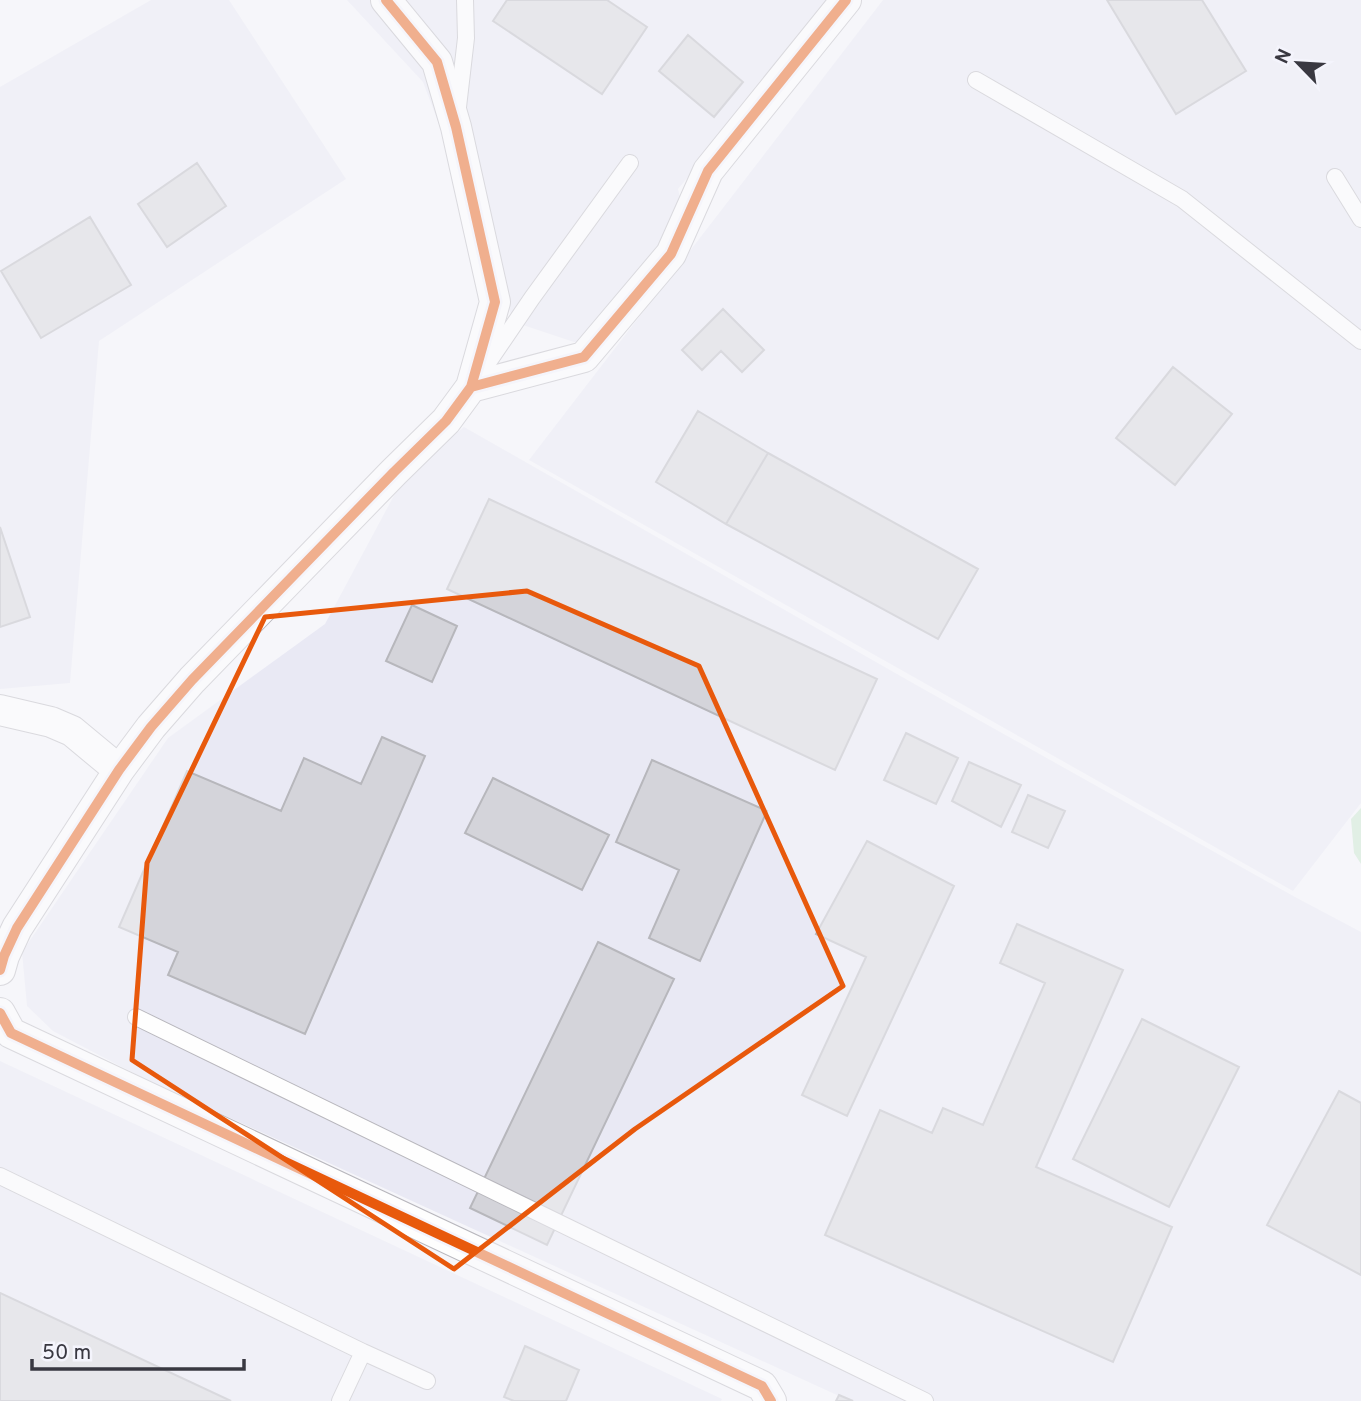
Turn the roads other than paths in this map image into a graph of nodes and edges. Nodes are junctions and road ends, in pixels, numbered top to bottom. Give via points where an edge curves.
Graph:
1 (386, 0) edge
2 (465, 0) edge
3 (846, 0) edge
4 (976, 80) dead end
5 (456, 127) junction
6 (631, 163) dead end
7 (1335, 177) dead end
8 (1361, 219) edge
9 (1361, 341) edge
10 (471, 387) junction
11 (0, 710) edge
12 (120, 770) junction
13 (0, 970) edge
14 (136, 1017) dead end
15 (4, 1025) edge
16 (0, 1176) edge
17 (363, 1352) junction
18 (427, 1381) dead end
19 (340, 1401) edge
20 (771, 1401) edge
21 (925, 1401) edge

1 - 5 street via 437,62
2 - 5 lane via 466,38
3 - 10 street via 708,170 671,254 584,357
4 - 9 lane via 1182,199
5 - 10 street via 495,302
6 - 10 lane
7 - 8 lane
10 - 12 street via 446,421 192,680
11 - 12 street via 72,732
12 - 13 street via 17,928
14 - 21 lane
15 - 20 street via 762,1386
16 - 17 lane
17 - 18 lane
17 - 19 lane

